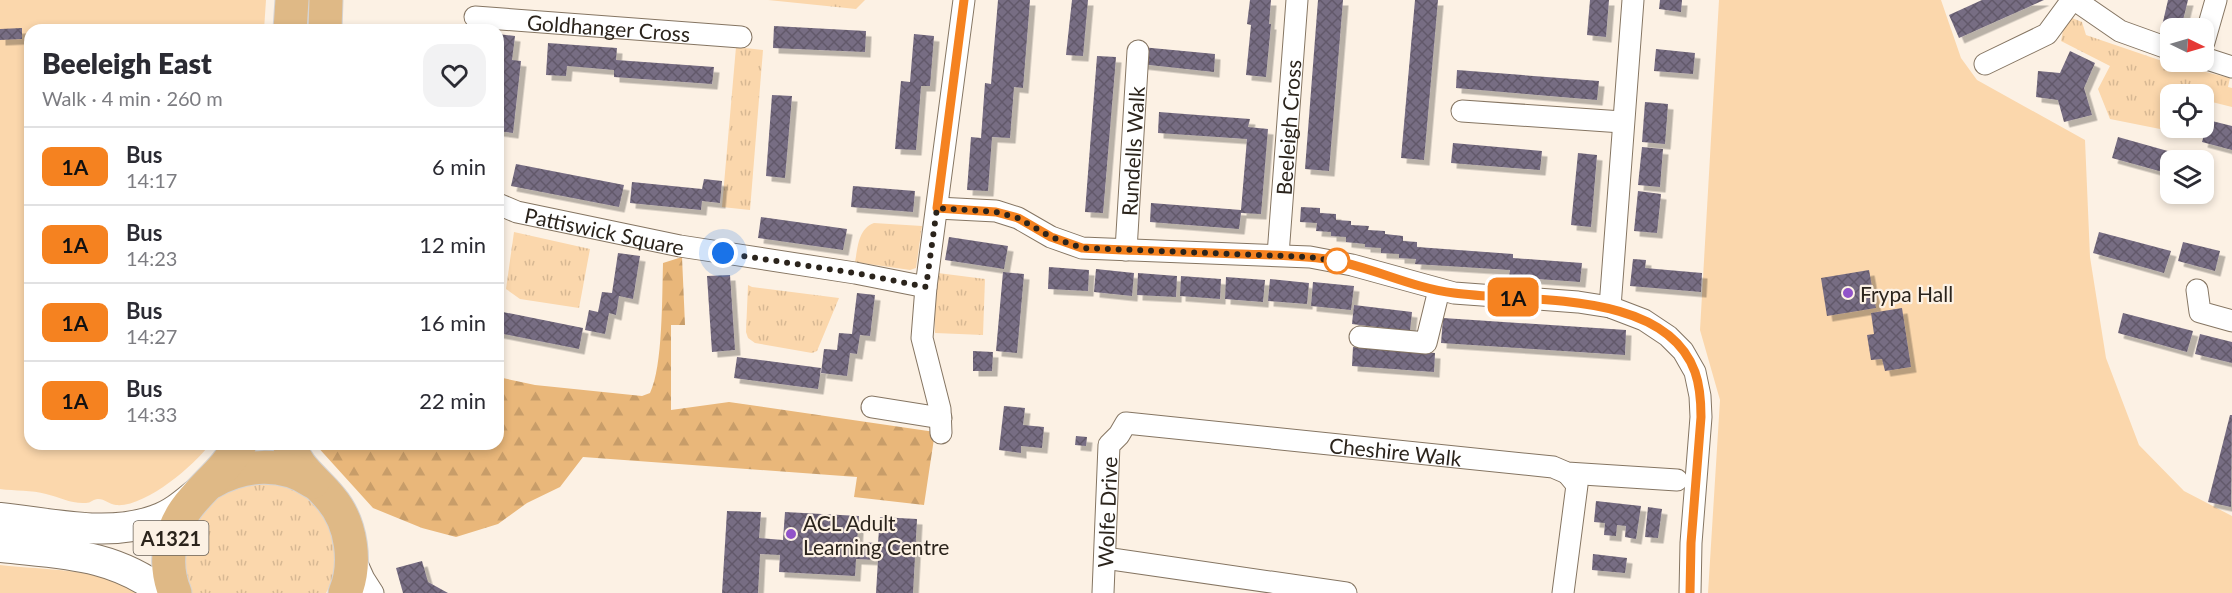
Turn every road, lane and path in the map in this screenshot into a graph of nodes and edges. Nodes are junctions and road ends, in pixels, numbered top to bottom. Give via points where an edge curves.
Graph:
1 (292, 0) edge
2 (326, 0) edge
3 (964, 0) edge
4 (1297, 0) edge
5 (1633, 0) edge
6 (2073, 0) edge
7 (2216, 0) edge
8 (475, 16) edge
9 (2211, 18) edge
10 (290, 24) edge
11 (325, 24) edge
12 (741, 37) dead end
13 (2160, 45) edge
14 (1138, 51) dead end
15 (2214, 61) edge
16 (1984, 64) dead end
17 (2232, 67) edge
18 (1462, 111) dead end
19 (1622, 122) junction
20 (504, 207) edge
21 (937, 208) junction
22 (1126, 250) junction
23 (1278, 255) junction
24 (926, 287) junction
25 (1439, 290) junction
26 (2197, 291) dead end
27 (1610, 307) junction
28 (2232, 321) edge
29 (1360, 337) dead end
30 (872, 407) dead end
31 (1119, 435) joint
32 (236, 450) edge
33 (292, 450) edge
34 (1567, 473) junction
35 (1677, 480) dead end
36 (313, 482) junction
37 (204, 487) junction
38 (0, 518) edge
39 (350, 542) junction
40 (0, 547) edge
41 (1105, 558) junction
42 (164, 593) edge
43 (175, 593) edge
44 (345, 593) edge
45 (373, 593) edge
46 (1103, 593) edge
47 (1346, 593) edge
48 (1563, 593) edge
49 (1690, 593) edge

1 - 10 main road
2 - 11 main road
3 - 21 street
4 - 23 street, Beeleigh Cross
5 - 19 street
6 - 13 street via 2120,31
6 - 16 street via 2047,34
7 - 9 street
8 - 12 street, Goldhanger Cross
14 - 22 street, Rundells Walk
15 - 17 street
18 - 19 street
19 - 27 street
20 - 24 street, Pattiswick Square via 659,242
21 - 22 street via 996,212 1082,248
21 - 24 street
22 - 23 street
23 - 25 street via 1328,259
24 - 30 street via 922,338 941,425
25 - 27 street
25 - 29 street via 1426,343
26 - 28 street via 2200,312
27 - 49 street via 1644,320 1668,336 1695,372 1701,417
31 - 34 street, Cheshire Walk via 1126,423 1553,467
31 - 41 street, Wolfe Drive via 1109,445
32 - 37 main road, A1321 via 222,471
33 - 36 main road, A1321 via 298,465
34 - 35 street, Cheshire Walk
34 - 48 street via 1577,485
36 - 37 main road, A1321 via 290,470 265,467 236,470
36 - 39 main road, A1321 via 339,510
37 - 38 main road via 170,514 126,528
37 - 43 main road, A1321 via 179,516 172,533 168,570
39 - 44 main road, A1321 via 351,564
39 - 45 street
40 - 42 main road via 103,560 130,571
41 - 46 street, Wolfe Drive
41 - 47 street

